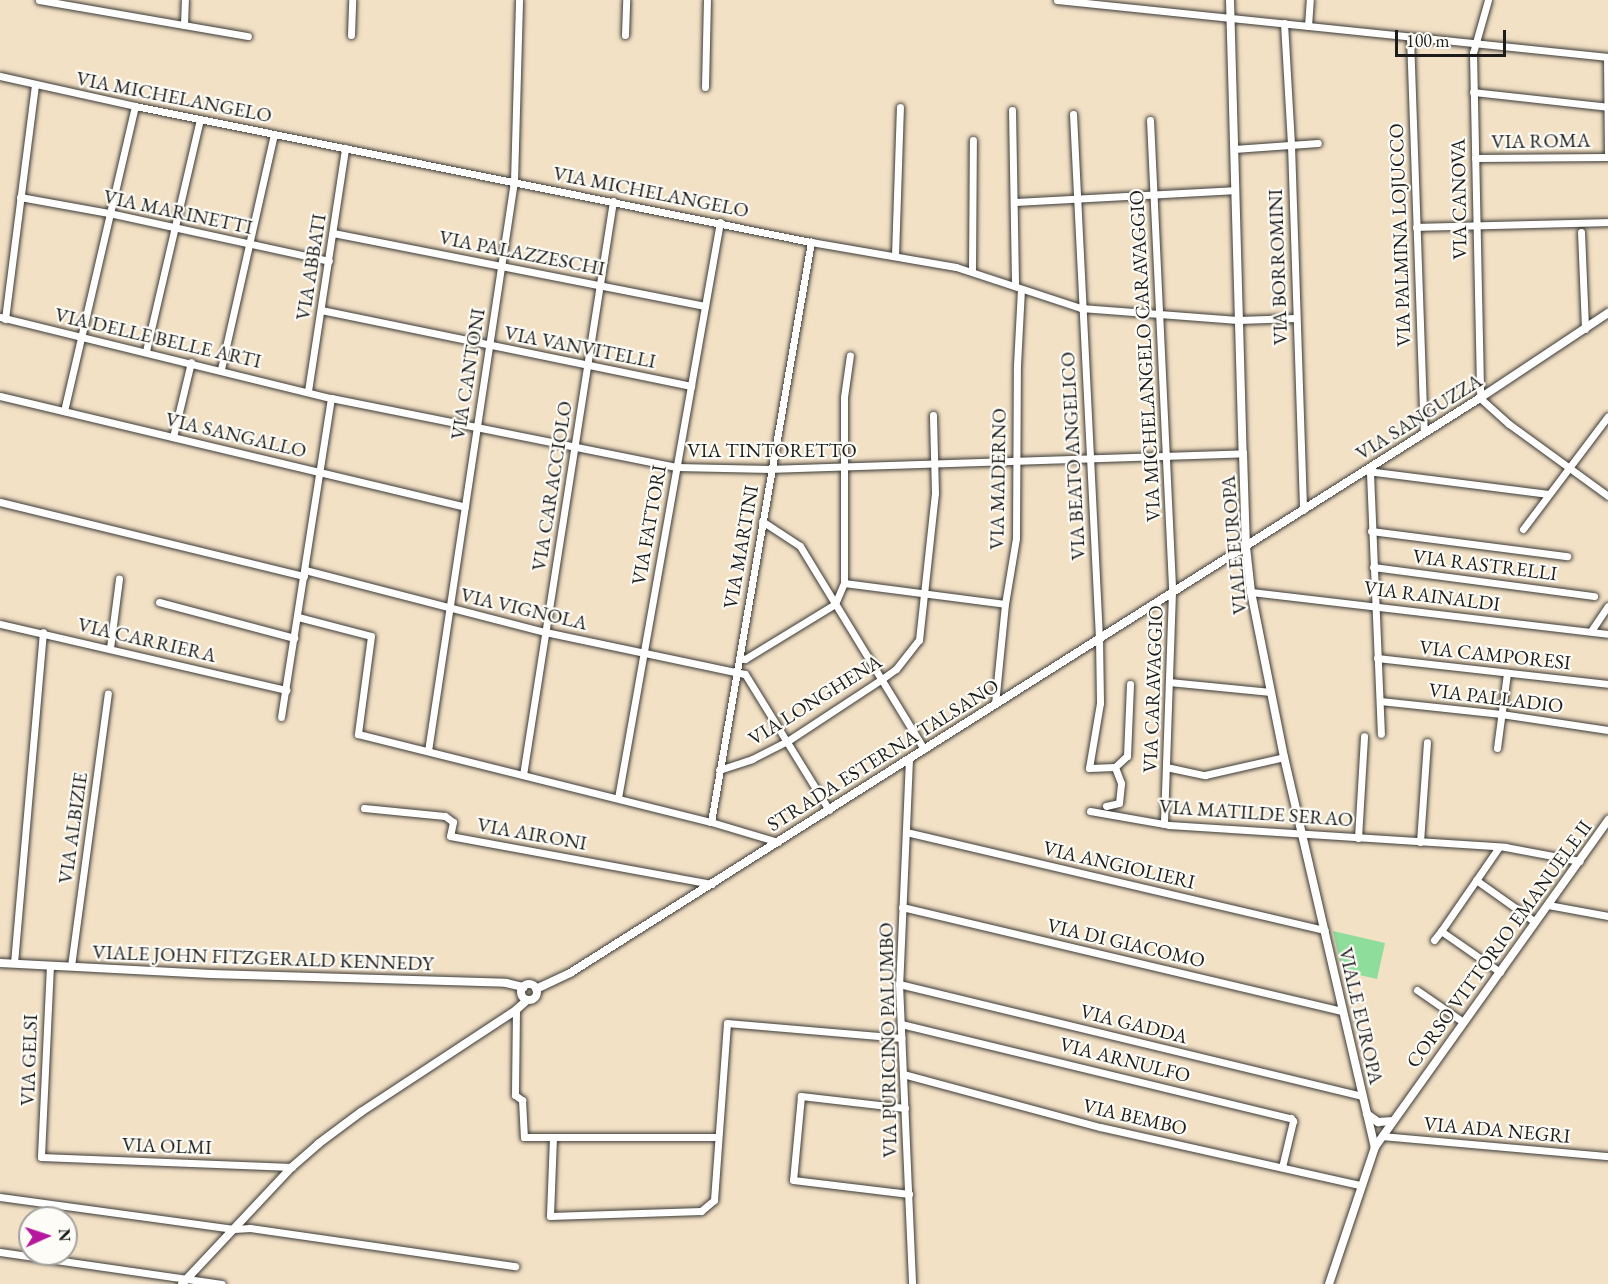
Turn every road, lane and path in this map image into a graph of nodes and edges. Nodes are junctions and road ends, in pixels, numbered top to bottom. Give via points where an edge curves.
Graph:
1 (39, 0) edge
2 (101, 0) edge
3 (185, 0) edge
4 (352, 0) edge
5 (519, 0) edge
6 (626, 0) edge
7 (707, 0) edge
8 (1057, 0) edge
9 (1230, 0) edge
10 (1310, 0) edge
11 (1488, 0) edge
12 (101, 11) junction
13 (1230, 18) junction
14 (1284, 23) junction
15 (184, 25) junction
16 (1308, 26) junction
17 (351, 35) dead end
18 (625, 35) dead end
19 (248, 36) dead end
20 (1410, 37) junction
21 (1477, 43) junction
22 (1607, 57) edge
23 (0, 76) edge
24 (35, 85) junction
25 (705, 87) dead end
26 (1473, 92) junction
27 (135, 106) junction
28 (900, 106) dead end
29 (1608, 107) edge
30 (1012, 110) dead end
31 (1073, 114) dead end
32 (200, 119) junction
33 (1150, 120) dead end
34 (274, 134) junction
35 (973, 140) dead end
36 (1318, 143) dead end
37 (1291, 145) junction
38 (345, 148) junction
39 (1233, 149) junction
40 (1608, 156) edge
41 (1475, 158) junction
42 (514, 181) junction
43 (1234, 190) junction
44 (1154, 194) junction
45 (20, 197) junction
46 (1077, 199) junction
47 (613, 201) junction
48 (1014, 202) junction
49 (109, 213) junction
50 (720, 222) junction
51 (1608, 222) edge
52 (1475, 225) junction
53 (1416, 227) junction
54 (176, 228) junction
55 (333, 232) junction
56 (1581, 232) dead end
57 (811, 242) junction
58 (248, 243) junction
59 (895, 256) junction
60 (329, 261) junction
61 (501, 266) junction
62 (972, 271) junction
63 (600, 286) junction
64 (1018, 288) junction
65 (705, 306) junction
66 (1081, 308) junction
67 (321, 310) junction
68 (1159, 313) junction
69 (1607, 316) edge
70 (3, 318) edge
71 (1296, 318) junction
72 (1238, 320) junction
73 (1585, 329) junction
74 (81, 336) junction
75 (490, 346) junction
76 (146, 351) junction
77 (850, 355) dead end
78 (191, 362) junction
79 (587, 366) junction
80 (221, 369) junction
81 (691, 386) junction
82 (308, 391) junction
83 (0, 396) edge
84 (331, 398) junction
85 (1480, 398) junction
86 (64, 411) junction
87 (933, 415) dead end
88 (1608, 416) edge
89 (476, 428) junction
90 (1424, 431) junction
91 (173, 437) junction
92 (574, 447) junction
93 (1243, 453) junction
94 (1165, 455) junction
95 (1090, 457) junction
96 (1017, 461) junction
97 (934, 464) junction
98 (844, 466) junction
99 (676, 467) junction
100 (1569, 467) junction
101 (771, 469) junction
102 (320, 472) junction
103 (1368, 472) junction
104 (1549, 494) junction
105 (1608, 496) edge
106 (0, 502) edge
107 (465, 507) junction
108 (1303, 510) junction
109 (762, 521) junction
110 (1524, 529) dead end
111 (1371, 531) junction
112 (1246, 547) junction
113 (1567, 556) dead end
114 (1373, 567) junction
115 (305, 573) junction
116 (119, 579) dead end
117 (844, 583) junction
118 (1172, 592) junction
119 (1251, 592) junction
120 (924, 593) junction
121 (1594, 596) dead end
122 (159, 602) dead end
123 (835, 604) junction
124 (1005, 604) junction
125 (1375, 605) junction
126 (1608, 606) edge
127 (450, 608) junction
128 (298, 617) junction
129 (0, 624) edge
130 (1591, 631) junction
131 (43, 632) junction
132 (545, 632) junction
133 (1608, 634) edge
134 (294, 638) junction
135 (1099, 638) junction
136 (110, 648) junction
137 (644, 652) junction
138 (738, 658) junction
139 (1377, 658) junction
140 (736, 671) junction
141 (1507, 673) junction
142 (882, 679) junction
143 (1169, 682) junction
144 (1130, 684) dead end
145 (1608, 684) edge
146 (286, 690) junction
147 (1271, 692) junction
148 (108, 694) dead end
149 (1380, 701) junction
150 (995, 704) junction
151 (1502, 714) junction
152 (281, 717) dead end
153 (1608, 730) edge
154 (1381, 734) dead end
155 (1364, 736) dead end
156 (786, 742) junction
157 (1427, 742) dead end
158 (1497, 748) dead end
159 (924, 749) junction
160 (428, 751) junction
161 (1284, 757) junction
162 (909, 759) junction
163 (1115, 767) junction
164 (1166, 767) junction
165 (719, 770) junction
166 (523, 776) junction
167 (618, 798) junction
168 (1106, 806) dead end
169 (364, 808) dead end
170 (829, 810) junction
171 (1090, 811) dead end
172 (711, 822) junction
173 (1164, 824) junction
174 (1607, 824) edge
175 (906, 832) junction
176 (1302, 834) junction
177 (1358, 838) junction
178 (777, 842) junction
179 (1420, 842) junction
180 (1499, 847) junction
181 (1580, 861) junction
182 (1476, 880) junction
183 (712, 884) junction
184 (1548, 905) junction
185 (902, 907) junction
186 (1608, 916) edge
187 (1535, 922) junction
188 (1325, 930) junction
189 (1441, 931) junction
190 (1434, 940) dead end
191 (0, 963) edge
192 (14, 963) junction
193 (50, 965) junction
194 (71, 966) junction
195 (1500, 972) junction
196 (899, 984) junction
197 (524, 987) junction
198 (536, 989) junction
199 (1418, 990) dead end
200 (527, 1000) junction
201 (516, 1010) junction
202 (1342, 1011) junction
203 (1463, 1022) junction
204 (901, 1024) junction
205 (901, 1038) junction
206 (903, 1074) junction
207 (1362, 1096) junction
208 (905, 1108) junction
209 (1366, 1113) junction
210 (1394, 1121) junction
211 (1383, 1136) junction
212 (553, 1137) junction
213 (716, 1137) junction
214 (1375, 1147) junction
215 (1608, 1156) edge
216 (41, 1157) joint
217 (292, 1167) junction
218 (1282, 1167) junction
219 (1360, 1185) junction
220 (909, 1194) junction
221 (0, 1197) edge
222 (234, 1229) junction
223 (0, 1252) edge
224 (515, 1266) dead end
225 (185, 1282) edge
226 (222, 1284) edge
227 (912, 1284) edge
228 (1329, 1284) edge

1 - 12 street
2 - 12 street
3 - 15 street
4 - 17 street
5 - 42 street, VIA CANTONI
6 - 18 street
7 - 25 street
8 - 13 street
9 - 13 street, VIALE EUROPA
10 - 16 street
11 - 21 street, VIA CANOVA
12 - 15 street
13 - 14 street
13 - 39 street, VIALE EUROPA
14 - 16 street
14 - 37 street, VIA BORROMINI
15 - 19 street
16 - 20 street
20 - 21 street
20 - 53 street, VIA PALMINA LOJUCCO
21 - 22 street
21 - 26 street, VIA CANOVA via 1473,53
22 - 29 street
23 - 24 street, VIA MICHELANGELO
24 - 27 street, VIA MICHELANGELO
24 - 45 street
26 - 29 street
26 - 41 street, VIA CANOVA
27 - 32 street, VIA MICHELANGELO
27 - 49 street
28 - 59 street
29 - 40 street
30 - 48 street, VIA MADERNO
31 - 46 street, VIA BEATO ANGELICO
32 - 34 street, VIA MICHELANGELO
32 - 54 street
33 - 44 street, VIA MICHELANGELO CARAVAGGIO
34 - 38 street, VIA MICHELANGELO
34 - 58 street
35 - 62 street
36 - 37 street
37 - 39 street
37 - 71 street, VIA BORROMINI
38 - 42 street, VIA MICHELANGELO
38 - 55 street, VIA ABBATI
39 - 43 street, VIALE EUROPA
40 - 41 street, VIA ROMA
41 - 52 street, VIA CANOVA
42 - 47 street, VIA MICHELANGELO
42 - 61 street, VIA CANTONI
43 - 44 street
43 - 72 street, VIALE EUROPA
44 - 46 street
44 - 68 street, VIA MICHELANGELO CARAVAGGIO
45 - 49 street, VIA MARINETTI
45 - 70 street
46 - 48 street
46 - 66 street, VIA BEATO ANGELICO
47 - 50 street, VIA MICHELANGELO
47 - 63 street, VIA CARACCIOLO
48 - 64 street, VIA MADERNO
49 - 54 street, VIA MARINETTI
49 - 74 street
50 - 57 street, VIA MICHELANGELO
50 - 65 street, VIA FATTORI
51 - 52 street
52 - 53 street
52 - 85 street, VIA CANOVA
53 - 90 street, VIA PALMINA LOJUCCO
54 - 58 street, VIA MARINETTI
54 - 76 street
55 - 60 street, VIA ABBATI
55 - 61 street, VIA PALAZZESCHI
56 - 73 street
57 - 59 street, VIA MICHELANGELO
57 - 101 street, VIA MARTINI
58 - 60 street, VIA MARINETTI
58 - 80 street
59 - 62 street, VIA MICHELANGELO
60 - 67 street, VIA ABBATI
61 - 63 street, VIA PALAZZESCHI
61 - 75 street, VIA CANTONI
62 - 64 street, VIA MICHELANGELO
63 - 65 street, VIA PALAZZESCHI
63 - 79 street, VIA CARACCIOLO
64 - 66 street, VIA MICHELANGELO
64 - 96 street, VIA MADERNO
65 - 81 street, VIA FATTORI
66 - 68 street, VIA MICHELANGELO
66 - 95 street, VIA BEATO ANGELICO
67 - 75 street, VIA VANVITELLI
67 - 82 street, VIA ABBATI
68 - 72 street, VIA MICHELANGELO
68 - 94 street, VIA MICHELANGELO CARAVAGGIO
69 - 73 street, VIA SANGUZZA
70 - 74 street, VIA DELLE BELLE ARTI
71 - 72 street, VIA MICHELANGELO
71 - 108 street, VIA BORROMINI
72 - 93 street, VIALE EUROPA
73 - 85 street, VIA SANGUZZA
74 - 76 street, VIA DELLE BELLE ARTI
74 - 86 street
75 - 79 street, VIA VANVITELLI
75 - 89 street, VIA CANTONI
76 - 78 street, VIA DELLE BELLE ARTI
77 - 98 street via 844,397
78 - 80 street, VIA DELLE BELLE ARTI
78 - 91 street
79 - 81 street, VIA VANVITELLI
79 - 92 street, VIA CARACCIOLO
80 - 82 street, VIA DELLE BELLE ARTI
81 - 99 street, VIA FATTORI
82 - 84 street, VIA TINTORETTO
83 - 86 street, VIA SANGALLO
84 - 89 street, VIA TINTORETTO
84 - 102 street
85 - 90 street, VIA SANGUZZA
85 - 100 street
86 - 91 street, VIA SANGALLO
87 - 97 street, VIA LONGHENA
88 - 100 street
89 - 92 street, VIA TINTORETTO
89 - 107 street, VIA CANTONI
90 - 103 street, VIA SANGUZZA
91 - 102 street, VIA SANGALLO
92 - 99 street, VIA TINTORETTO
92 - 132 street, VIA CARACCIOLO
93 - 94 street, VIA TINTORETTO
93 - 112 street, VIALE EUROPA
94 - 95 street, VIA TINTORETTO
94 - 118 street, VIA MICHELANGELO CARAVAGGIO
95 - 96 street, VIA TINTORETTO
95 - 135 street, VIA BEATO ANGELICO
96 - 97 street, VIA TINTORETTO
96 - 124 street, VIA MADERNO via 1016,538
97 - 98 street, VIA TINTORETTO
97 - 120 street, VIA LONGHENA via 935,493
98 - 101 street, VIA TINTORETTO
98 - 117 street
99 - 101 street, VIA TINTORETTO
99 - 137 street, VIA FATTORI
100 - 104 street
100 - 105 street
101 - 109 street, VIA MARTINI
102 - 107 street, VIA SANGALLO
102 - 115 street
103 - 104 street
103 - 108 street, VIA SANGUZZA
103 - 111 street
104 - 110 street
106 - 115 street, VIA VIGNOLA
107 - 127 street, VIA CANTONI
108 - 112 street, VIA SANGUZZA
109 - 123 street via 800,546
109 - 138 street, VIA MARTINI
111 - 113 street
111 - 114 street
112 - 118 street, STRADA ESTERNA TALSANO
112 - 119 street, VIALE EUROPA
114 - 121 street, VIA RASTRELLI
114 - 125 street
115 - 127 street, VIA VIGNOLA
115 - 128 street
116 - 136 street
117 - 120 street
117 - 123 street
118 - 135 street, STRADA ESTERNA TALSANO
118 - 143 street, VIA CARAVAGGIO
119 - 125 street, VIA RAINALDI
119 - 147 street, VIALE EUROPA
120 - 124 street
120 - 142 street, VIA LONGHENA via 919,640 896,669
122 - 134 street
123 - 138 street via 745,659
123 - 142 street
124 - 150 street, VIA MADERNO
125 - 130 street, VIA RAINALDI
125 - 139 street
126 - 130 street
127 - 132 street, VIA VIGNOLA
127 - 160 street, VIA CANTONI
128 - 134 street
128 - 160 street via 371,636 358,734
129 - 131 street, VIA CARRIERA
130 - 133 street, VIA RAINALDI
131 - 136 street, VIA CARRIERA
131 - 192 street
132 - 137 street, VIA VIGNOLA
132 - 166 street, VIA CARACCIOLO
134 - 146 street
135 - 150 street, STRADA ESTERNA TALSANO
135 - 163 street, VIA BEATO ANGELICO via 1100,703 1089,768
136 - 146 street, VIA CARRIERA
137 - 140 street, VIA VIGNOLA
137 - 167 street, VIA FATTORI
138 - 140 street, VIA MARTINI
139 - 141 street, VIA CAMPORESI
139 - 149 street
140 - 156 street via 745,674
140 - 165 street, VIA MARTINI
141 - 145 street, VIA CAMPORESI
141 - 151 street
142 - 156 street, VIA LONGHENA
142 - 159 street
143 - 147 street
143 - 164 street, VIA CARAVAGGIO
144 - 163 street via 1126,756
146 - 152 street
147 - 161 street, VIALE EUROPA
148 - 194 street, VIA ALBIZIE
149 - 151 street, VIA PALLADIO
149 - 154 street
150 - 159 street, STRADA ESTERNA TALSANO
151 - 153 street, VIA PALLADIO
151 - 158 street
155 - 177 street, VIA MATILDE SERAO
156 - 165 street, VIA LONGHENA
156 - 170 street
157 - 179 street
159 - 162 street, STRADA ESTERNA TALSANO
160 - 166 street
161 - 164 street via 1205,775
161 - 176 street, VIALE EUROPA
162 - 170 street, STRADA ESTERNA TALSANO
162 - 175 street, VIA PURICINO PALUMBO
163 - 168 street via 1121,783 1119,803
164 - 173 street, VIA CARAVAGGIO
165 - 172 street, VIA MARTINI
166 - 167 street
167 - 172 street
169 - 183 street, VIA AIRONI via 445,816 453,822 450,836
170 - 178 street, STRADA ESTERNA TALSANO
171 - 173 street, VIA MATILDE SERAO
172 - 178 street
173 - 176 street, VIA MATILDE SERAO
174 - 181 street, CORSO VITTORIO EMANUELE II
175 - 185 street, VIA PURICINO PALUMBO
175 - 188 street, VIA ANGIOLIERI
176 - 177 street, VIA MATILDE SERAO
176 - 188 street, VIALE EUROPA
177 - 179 street, VIA MATILDE SERAO
178 - 183 street, STRADA ESTERNA TALSANO
179 - 180 street, VIA MATILDE SERAO
180 - 181 street, VIA MATILDE SERAO
180 - 182 street
181 - 184 street, CORSO VITTORIO EMANUELE II
182 - 187 street
182 - 189 street
183 - 198 street, STRADA ESTERNA TALSANO via 570,973
184 - 186 street
184 - 187 street, CORSO VITTORIO EMANUELE II
185 - 196 street, VIA PURICINO PALUMBO
185 - 202 street, VIA DI GIACOMO
187 - 195 street, CORSO VITTORIO EMANUELE II
188 - 202 street, VIALE EUROPA
189 - 190 street
189 - 195 street
191 - 192 street, VIALE JOHN FITZGERALD KENNEDY
192 - 193 street, VIALE JOHN FITZGERALD KENNEDY
193 - 194 street, VIALE JOHN FITZGERALD KENNEDY
193 - 216 street, VIA GELSI
194 - 197 street, VIALE JOHN FITZGERALD KENNEDY via 506,983
195 - 203 street, CORSO VITTORIO EMANUELE II
196 - 204 street, VIA PURICINO PALUMBO
196 - 207 street, VIA GADDA
197 - 198 street via 531,985
197 - 200 street via 522,994
198 - 200 street via 535,998
199 - 203 street
200 - 201 street
201 - 212 street via 515,1095 522,1100 524,1137
201 - 217 street via 361,1112
202 - 207 street, VIALE EUROPA
203 - 210 street, CORSO VITTORIO EMANUELE II
204 - 205 street, VIA PURICINO PALUMBO
204 - 218 street, VIA ARNULFO via 1291,1118
205 - 206 street, VIA PURICINO PALUMBO
205 - 213 street via 727,1023
206 - 208 street, VIA PURICINO PALUMBO
206 - 218 street, VIA BEMBO via 1100,1126
207 - 209 street, VIALE EUROPA
208 - 220 street, VIA PURICINO PALUMBO
208 - 220 street via 801,1096 793,1180
209 - 210 street via 1378,1122
209 - 214 street, VIALE EUROPA
210 - 211 street, CORSO VITTORIO EMANUELE II
211 - 214 street, CORSO VITTORIO EMANUELE II
211 - 215 street, VIA ADA NEGRI
212 - 213 street
212 - 213 street via 550,1216 701,1211 714,1200
214 - 219 street, CORSO VITTORIO EMANUELE II
216 - 217 street, VIA OLMI
217 - 222 street
218 - 219 street, VIA BEMBO
219 - 228 street, CORSO VITTORIO EMANUELE II
220 - 227 street, VIA PURICINO PALUMBO
221 - 222 street
222 - 224 street via 250,1228
222 - 225 street
223 - 225 street
225 - 226 street

